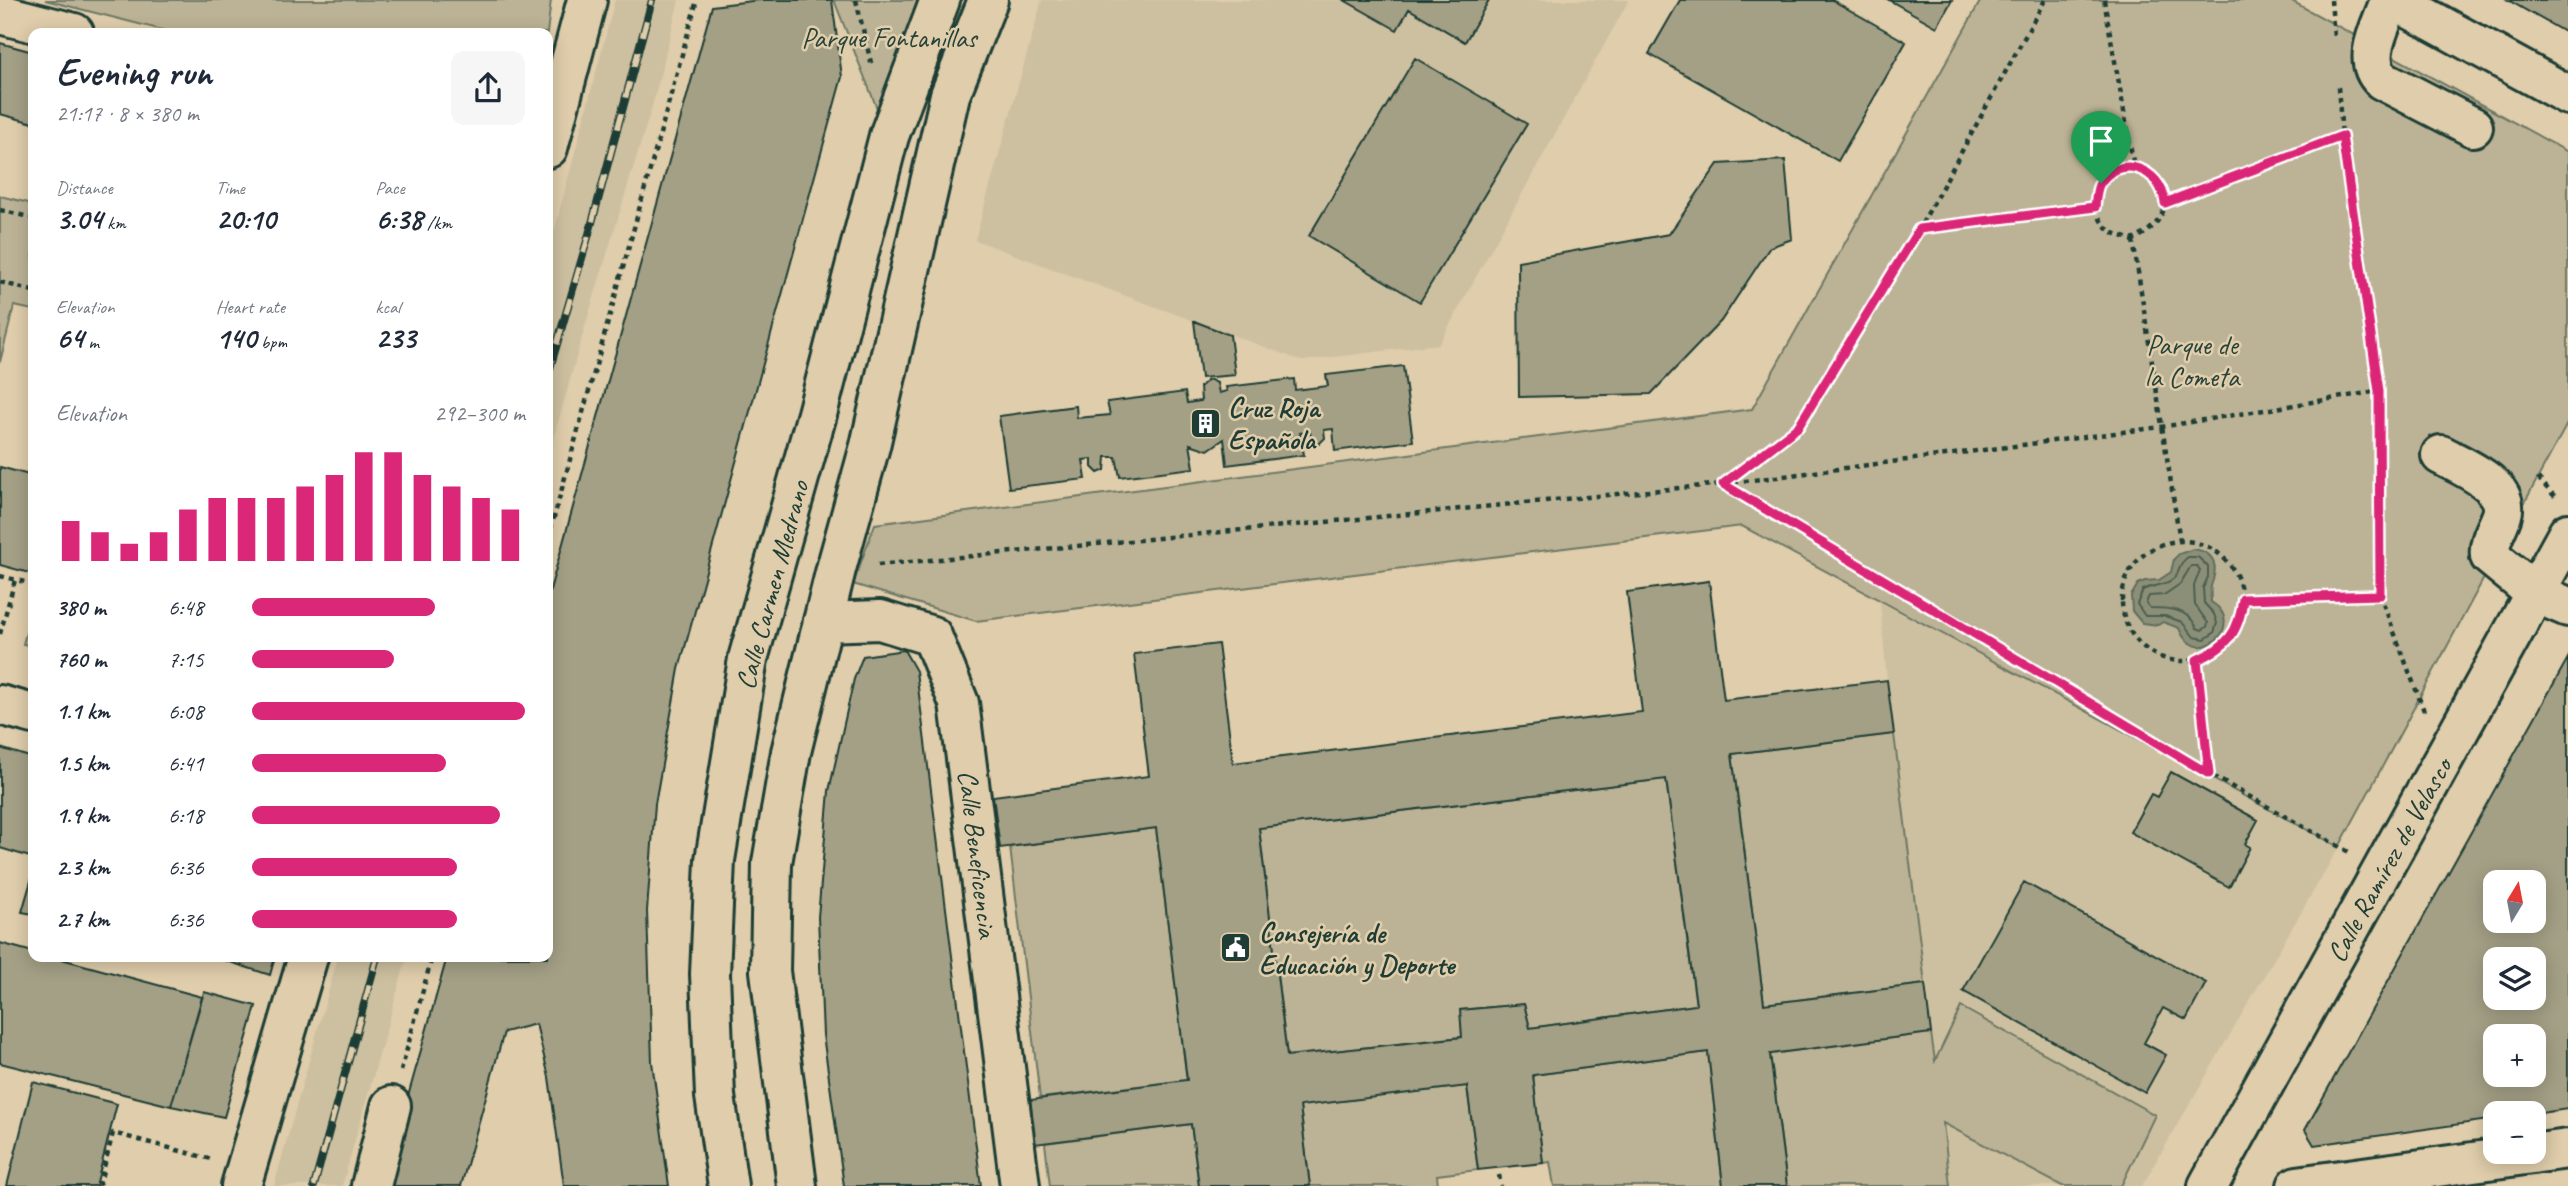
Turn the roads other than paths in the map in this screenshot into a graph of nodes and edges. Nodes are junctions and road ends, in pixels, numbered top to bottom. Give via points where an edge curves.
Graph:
1 (587, 0) edge
2 (940, 0) edge
3 (988, 0) edge
4 (2392, 0) edge
5 (0, 15) edge
6 (53, 28) edge
7 (2568, 95) edge
8 (2473, 127) dead end
9 (553, 129) edge
10 (2441, 455) dead end
11 (2568, 533) edge
12 (2551, 600) edge
13 (823, 622) junction
14 (0, 705) edge
15 (28, 713) edge
16 (307, 962) edge
17 (391, 1106) road end
18 (2568, 1149) edge
19 (243, 1177) edge
20 (371, 1186) edge
21 (728, 1186) edge
22 (797, 1186) edge
23 (1020, 1186) edge
24 (2208, 1186) edge
25 (2297, 1186) edge

1 - 9 main road
2 - 21 main road, Calle Carmen Medrano via 888,136 748,659 715,860 710,974 715,1096
3 - 13 main road, Calle Carmen Medrano via 950,94 870,446
4 - 7 main road
4 - 8 main road via 2371,59 2375,73
5 - 6 main road
10 - 12 main road via 2486,480 2499,495 2503,512 2489,546 2490,556
11 - 12 main road, Calle Ramírez de Velasco
12 - 24 main road, Calle Ramírez de Velasco via 2383,871
13 - 22 main road, Calle Carmen Medrano via 791,751 772,863 770,971
13 - 23 main road, Calle Beneficencia via 880,620 932,636 959,703
14 - 15 main road
16 - 19 main road
17 - 20 main road
18 - 25 main road

